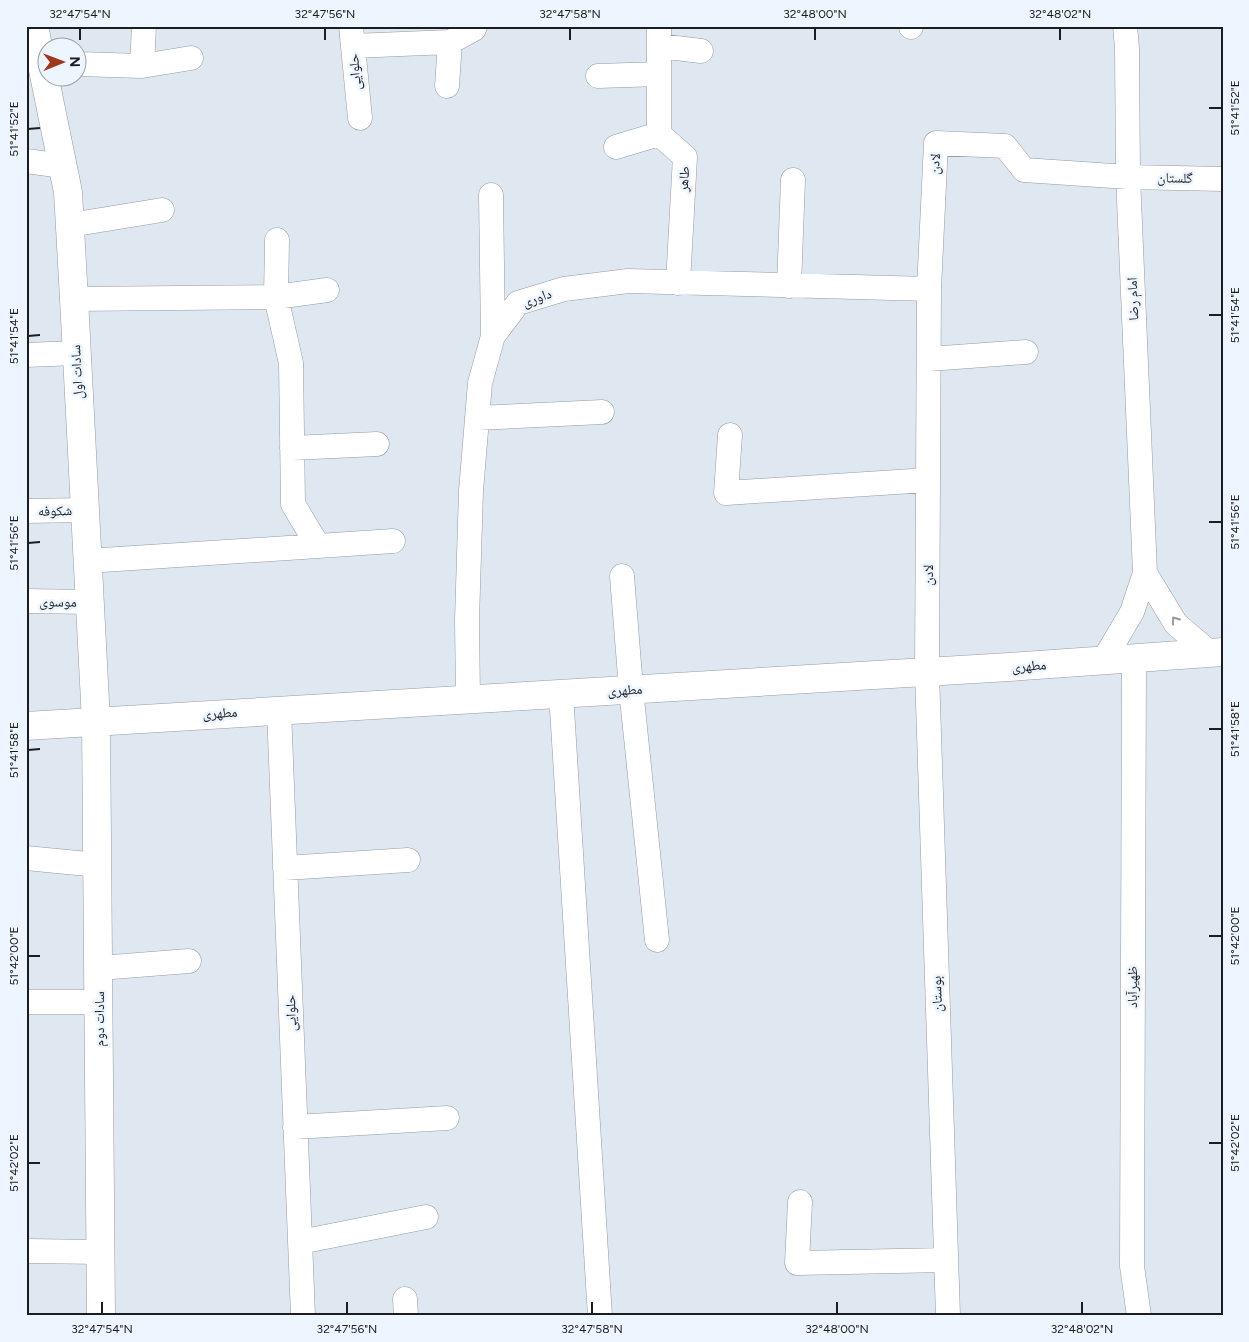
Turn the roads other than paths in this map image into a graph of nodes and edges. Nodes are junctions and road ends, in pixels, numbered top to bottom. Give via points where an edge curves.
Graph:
1 (34, 26) edge
2 (144, 26) edge
3 (475, 26) edge
4 (1125, 26) edge
5 (352, 36) edge
6 (659, 36) edge
7 (38, 39) edge
8 (450, 42) junction
9 (701, 51) dead end
10 (191, 58) dead end
11 (88, 64) edge
12 (142, 66) junction
13 (659, 74) junction
14 (598, 76) dead end
15 (447, 86) dead end
16 (49, 88) edge
17 (360, 118) dead end
18 (659, 134) junction
19 (616, 147) dead end
20 (26, 161) edge
21 (63, 166) junction
22 (1128, 177) junction
23 (1223, 179) edge
24 (793, 180) dead end
25 (490, 195) dead end
26 (162, 210) dead end
27 (70, 225) junction
28 (277, 240) dead end
29 (678, 283) junction
30 (789, 286) junction
31 (929, 289) junction
32 (327, 290) dead end
33 (276, 297) junction
34 (74, 298) junction
35 (493, 336) junction
36 (1026, 352) dead end
37 (76, 353) junction
38 (26, 355) edge
39 (929, 359) junction
40 (602, 412) dead end
41 (477, 418) junction
42 (730, 435) dead end
43 (377, 444) dead end
44 (292, 448) junction
45 (928, 480) junction
46 (84, 510) junction
47 (26, 511) edge
48 (393, 541) dead end
49 (318, 546) junction
50 (87, 561) junction
51 (1145, 573) junction
52 (622, 576) dead end
53 (26, 601) edge
54 (89, 602) junction
55 (1216, 653) edge
56 (1134, 658) junction
57 (1103, 660) junction
58 (927, 672) junction
59 (631, 689) junction
60 (561, 694) junction
61 (468, 699) junction
62 (279, 710) junction
63 (96, 721) junction
64 (26, 726) edge
65 (26, 858) edge
66 (408, 860) dead end
67 (98, 865) junction
68 (285, 868) junction
69 (658, 940) dead end
70 (189, 961) dead end
71 (99, 968) junction
72 (26, 1002) edge
73 (99, 1002) junction
74 (447, 1118) dead end
75 (295, 1126) junction
76 (800, 1202) dead end
77 (426, 1217) dead end
78 (300, 1242) junction
79 (26, 1251) edge
80 (101, 1252) junction
81 (946, 1260) junction
82 (102, 1316) edge
83 (303, 1316) edge
84 (600, 1316) edge
85 (948, 1316) edge
86 (1139, 1316) edge

1 - 7 street, سادات اول
2 - 12 street
3 - 8 street
4 - 22 street, امام رضا
5 - 8 street
5 - 17 street, حلوایی
6 - 9 street
6 - 13 street
8 - 15 street
10 - 12 street
11 - 12 street
13 - 14 street
13 - 18 street
16 - 21 street, سادات اول
18 - 19 street
18 - 29 street, طاهر via 685,157
20 - 21 street
21 - 27 street, سادات اول
22 - 23 street, گلستان
22 - 31 street, لادن via 1024,170 1005,146 936,143
22 - 51 street, امام رضا
24 - 30 street
25 - 35 street
26 - 27 street
27 - 34 street, سادات اول
28 - 33 street
29 - 30 street, داوری
29 - 35 street, داوری via 628,281 564,289 518,304
30 - 31 street, داوری
31 - 39 street, لادن
32 - 33 street
33 - 34 street
33 - 44 street via 290,362
34 - 37 street, سادات اول
35 - 41 street, داوری via 480,383
36 - 39 street
37 - 38 street
37 - 46 street, سادات اول
39 - 45 street, لادن
40 - 41 street
41 - 61 street, داوری via 467,610
42 - 45 street via 726,493
43 - 44 street
44 - 49 street via 293,504
45 - 58 street, لادن
46 - 47 street, شکوفه
46 - 50 street, سادات اول
48 - 49 street
49 - 50 street
50 - 54 street, سادات اول
55 -> 51 street via 1176,624
51 - 57 street via 1132,612
52 - 59 street
53 - 54 street, موسوی
54 - 63 street, سادات اول
55 - 56 street, مطهری
56 - 57 street, مطهری
56 - 86 street, ظهیرآباد via 1132,1266
57 - 58 street, مطهری
58 - 59 street, مطهری
58 - 81 street, بوستان
59 - 60 street, مطهری
59 - 69 street
60 - 61 street, مطهری
60 - 84 street
61 - 62 street, مطهری
62 - 63 street, مطهری
62 - 68 street, حلوایی
63 - 64 street, مطهری
63 - 67 street, سادات دوم
65 - 67 street
66 - 68 street
67 - 71 street, سادات دوم
68 - 75 street, حلوایی
70 - 71 street
71 - 73 street, سادات دوم
72 - 73 street
73 - 80 street, سادات دوم
74 - 75 street
75 - 78 street, حلوایی
76 - 81 street via 797,1263
77 - 78 street
78 - 83 street, حلوایی
79 - 80 street
80 - 82 street, سادات دوم
81 - 85 street, بوستان

